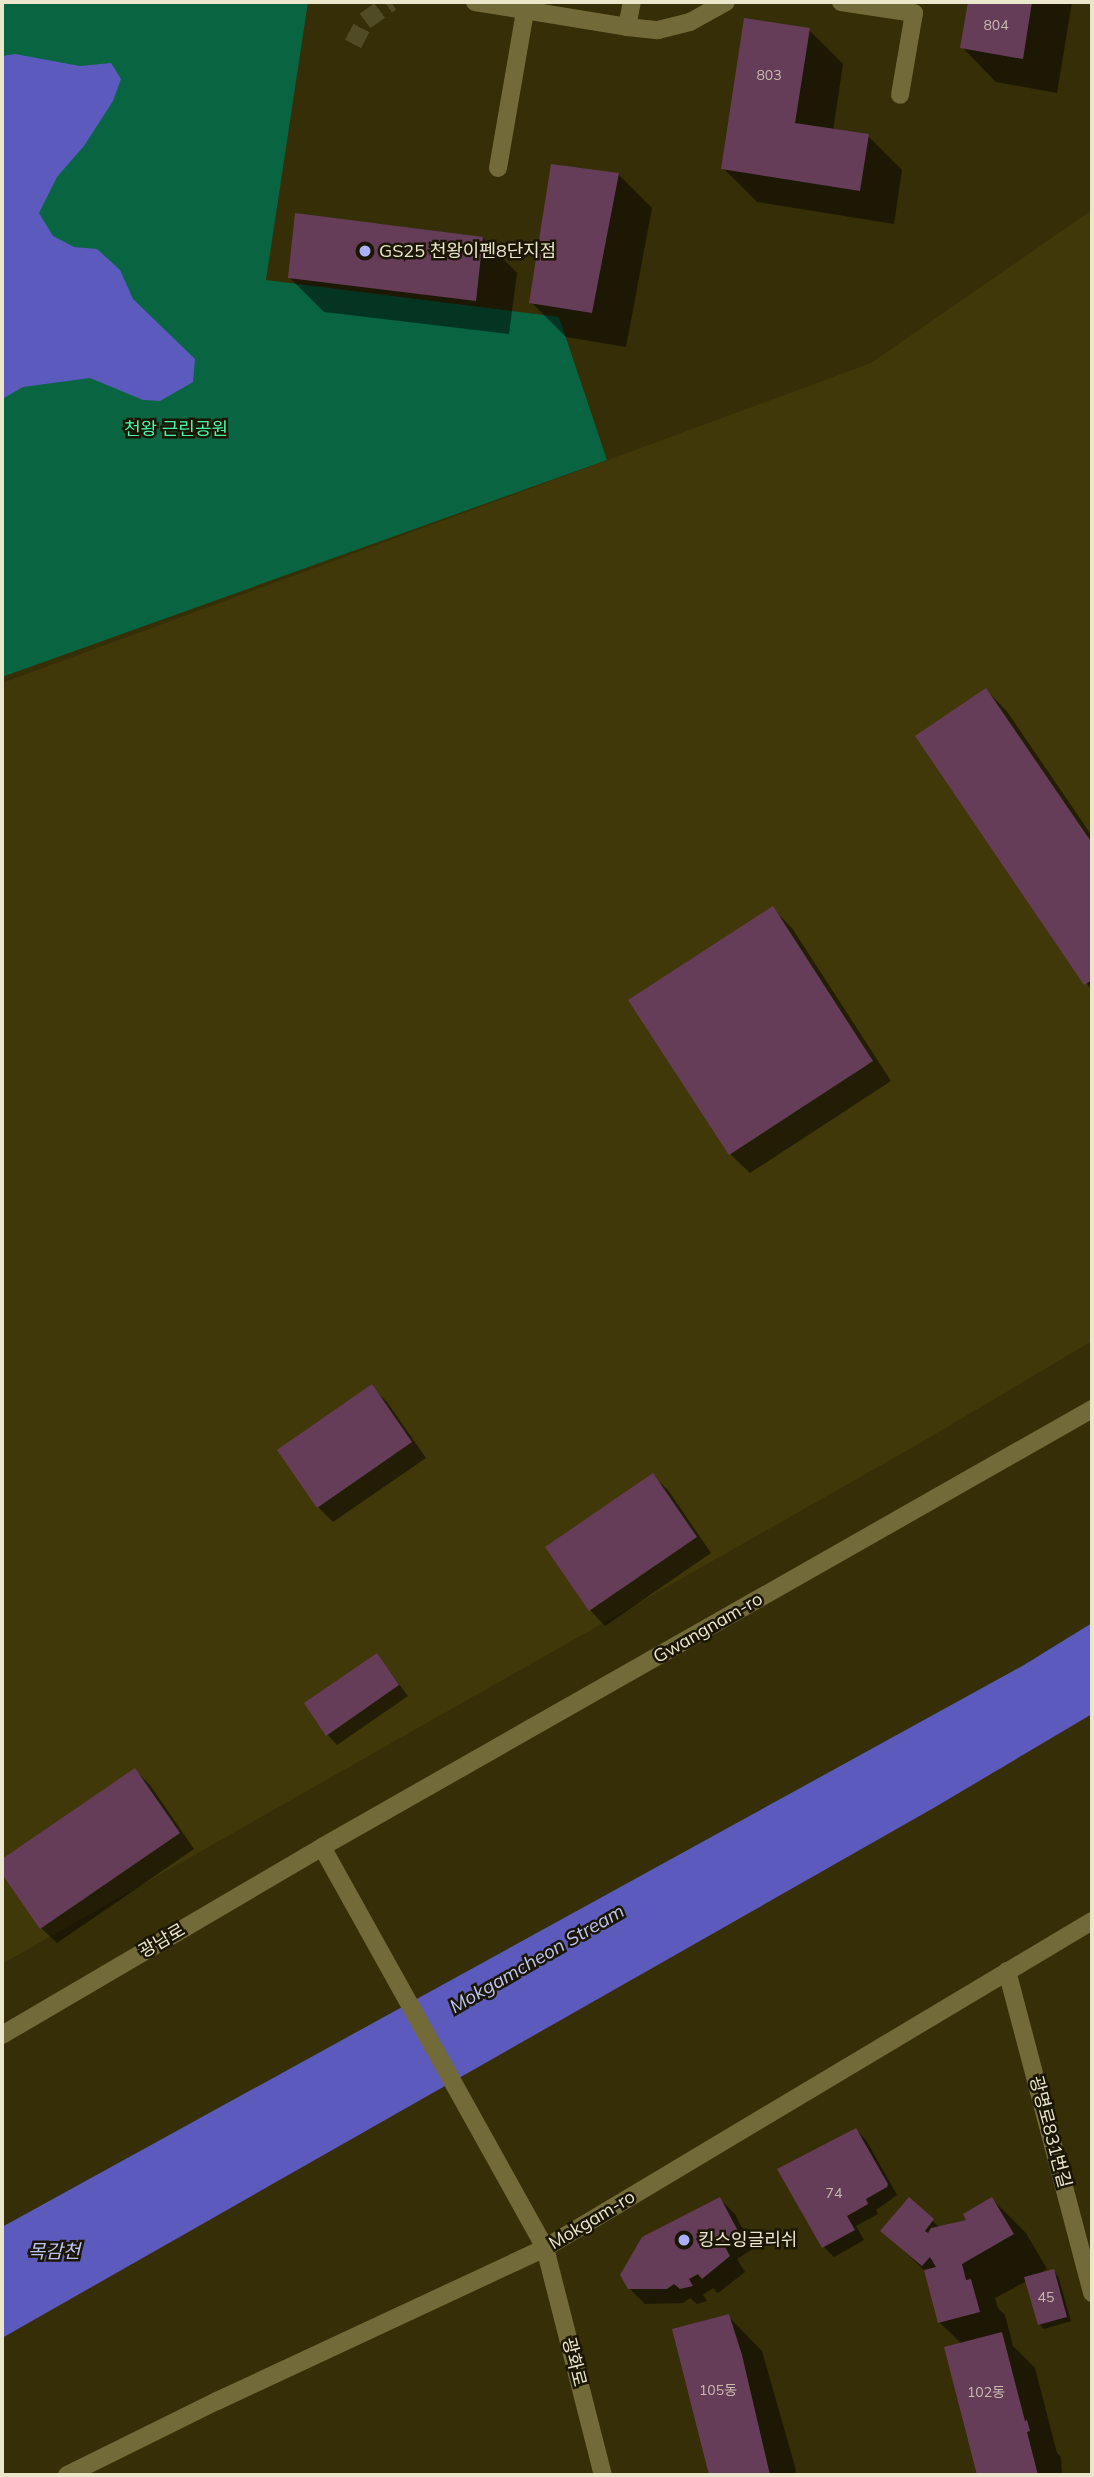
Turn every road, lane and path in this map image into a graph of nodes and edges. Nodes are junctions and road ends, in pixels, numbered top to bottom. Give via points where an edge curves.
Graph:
1 (475, 2) edge
2 (632, 2) edge
3 (726, 2) edge
4 (841, 2) edge
5 (525, 11) junction
6 (626, 27) junction
7 (900, 95) dead end
8 (498, 168) dead end
9 (1092, 1409) edge
10 (322, 1847) junction
11 (1092, 1921) edge
12 (1007, 1971) junction
13 (2, 2035) edge
14 (545, 2248) junction
15 (1092, 2292) edge
16 (67, 2475) edge
17 (603, 2475) edge

1 - 5 street
2 - 6 street
3 - 6 street via 674,28
4 - 7 street via 914,13
5 - 6 street
5 - 8 street
9 - 10 street, Gwangnam-ro
10 - 13 street, 광남로
10 - 14 street, 광화로
11 - 12 street, Mokgam-ro
12 - 14 street, Mokgam-ro
12 - 15 street, 광명로831번길
14 - 16 street, Mokgam-ro
14 - 17 street, 광화로

